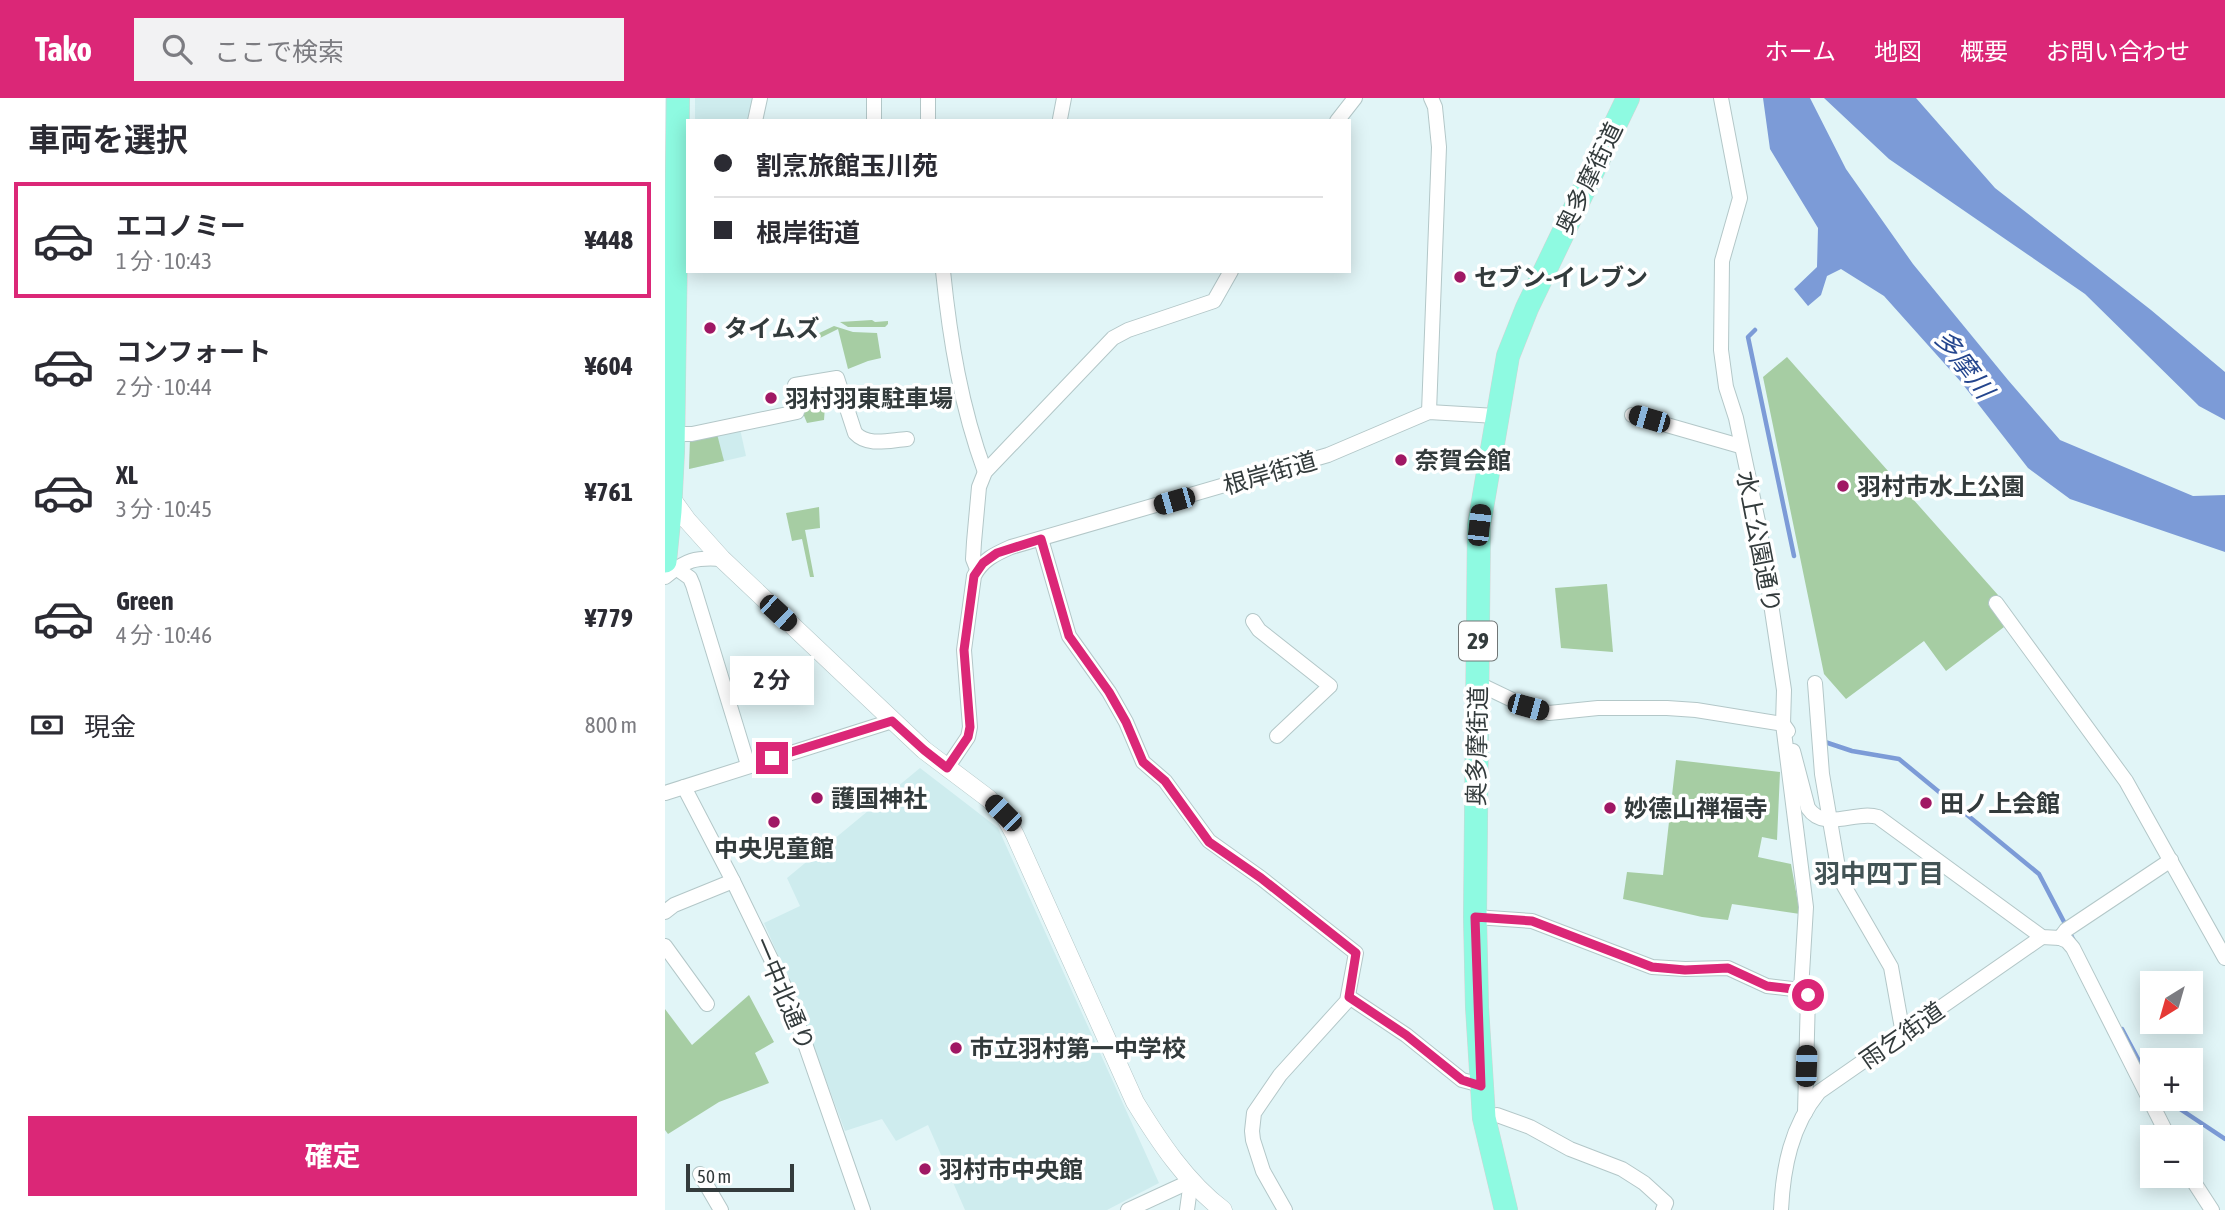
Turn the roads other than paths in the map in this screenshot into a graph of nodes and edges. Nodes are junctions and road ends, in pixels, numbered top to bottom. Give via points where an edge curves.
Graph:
1 (678, 98) edge
2 (759, 98) edge
3 (874, 98) edge
4 (928, 98) edge
5 (1064, 98) edge
6 (1355, 98) edge
7 (1431, 98) edge
8 (1628, 98) edge
9 (1721, 98) edge
10 (755, 119) edge
11 (873, 119) edge
12 (928, 119) edge
13 (1060, 119) edge
14 (1339, 119) edge
15 (682, 180) edge
16 (943, 273) edge
17 (1230, 273) edge
18 (1429, 412) junction
19 (1632, 415) dead end
20 (1496, 416) junction
21 (669, 438) edge
22 (907, 439) dead end
23 (1740, 446) junction
24 (985, 472) junction
25 (668, 493) edge
26 (1041, 539) junction
27 (722, 559) junction
28 (669, 569) edge
29 (977, 569) junction
30 (1996, 603) dead end
31 (1253, 621) dead end
32 (1815, 683) dead end
33 (1479, 684) junction
34 (892, 721) junction
35 (1783, 724) junction
36 (1277, 736) dead end
37 (748, 765) junction
38 (947, 768) junction
39 (684, 787) junction
40 (665, 793) edge
41 (1829, 820) junction
42 (2171, 860) junction
43 (733, 881) junction
44 (665, 912) edge
45 (1475, 917) junction
46 (2066, 931) junction
47 (2042, 937) junction
48 (665, 946) edge
49 (2225, 958) edge
50 (1801, 990) junction
51 (1349, 997) junction
52 (707, 1004) dead end
53 (1903, 1034) junction
54 (1481, 1086) junction
55 (1804, 1114) junction
56 (1484, 1118) junction
57 (2162, 1125) edge
58 (700, 1174) dead end
59 (1191, 1181) junction
60 (2198, 1188) edge
61 (1665, 1206) edge
62 (721, 1210) edge
63 (863, 1210) edge
64 (1128, 1210) edge
65 (1187, 1210) edge
66 (1223, 1210) edge
67 (1285, 1210) edge
68 (1506, 1210) edge
69 (1781, 1210) edge
70 (2212, 1210) edge

1 - 15 main road
2 - 10 street
3 - 11 street
4 - 12 street
5 - 13 street
6 - 14 street
7 - 18 street via 1439,148
8 - 20 main road, 奥多摩街道 / 29 via 1515,335
9 - 23 street, 水上公園通り via 1740,198 1722,261 1721,350
15 - 21 main road
16 - 24 street via 957,379
17 - 24 street via 1214,300 1113,338
18 - 20 street, 根岸街道
18 - 26 street, 根岸街道 via 1328,456
19 - 23 street
20 - 33 main road, 奥多摩街道 / 29 via 1479,525
21 - 22 street via 797,412 795,385 837,378 859,437 868,441
21 - 25 main road
23 - 35 street, 水上公園通り via 1764,559 1784,690
24 - 29 street via 979,486 973,550
25 - 27 street
25 - 28 main road
26 - 29 street, 根岸街道 via 997,553
26 - 51 street via 1069,636 1109,692 1143,762 1165,781 1209,842 1356,953
27 - 28 street via 699,558
27 - 34 street
28 - 37 street via 690,578 693,585
29 - 38 street via 964,650 970,727
30 - 42 street via 2126,781
31 - 36 street via 1330,686
32 - 41 street
33 - 35 street via 1549,713 1667,708
33 - 45 main road, 奥多摩街道 / 29
34 - 37 street
34 - 38 street
35 - 41 street via 1808,808
35 - 50 street, 水上公園通り via 1806,908
37 - 39 street
38 - 59 street via 1003,813 1135,1102
39 - 40 street
39 - 43 street, 一中北通り
41 - 47 street via 1878,817
41 - 53 street via 1840,879 1891,967
42 - 46 street
42 - 49 street
43 - 44 street
43 - 63 street, 一中北通り via 787,992
45 - 50 street via 1532,921 1652,967 1728,968 1767,986
45 - 54 main road, 奥多摩街道 / 29
46 - 47 street
46 - 57 street via 2067,941
47 - 53 street, 雨乞街道
48 - 52 street
50 - 55 street via 1808,995
51 - 54 street via 1462,1080
51 - 67 street via 1280,1075 1254,1113 1253,1140 1263,1171
53 - 55 street, 雨乞街道 via 1819,1093
54 - 56 main road, 奥多摩街道 / 29
55 - 69 street via 1786,1163
56 - 61 street via 1497,1115 1622,1168
56 - 68 main road, 奥多摩街道 / 29
58 - 62 street
59 - 64 street
59 - 65 street
59 - 66 street
60 - 70 street

